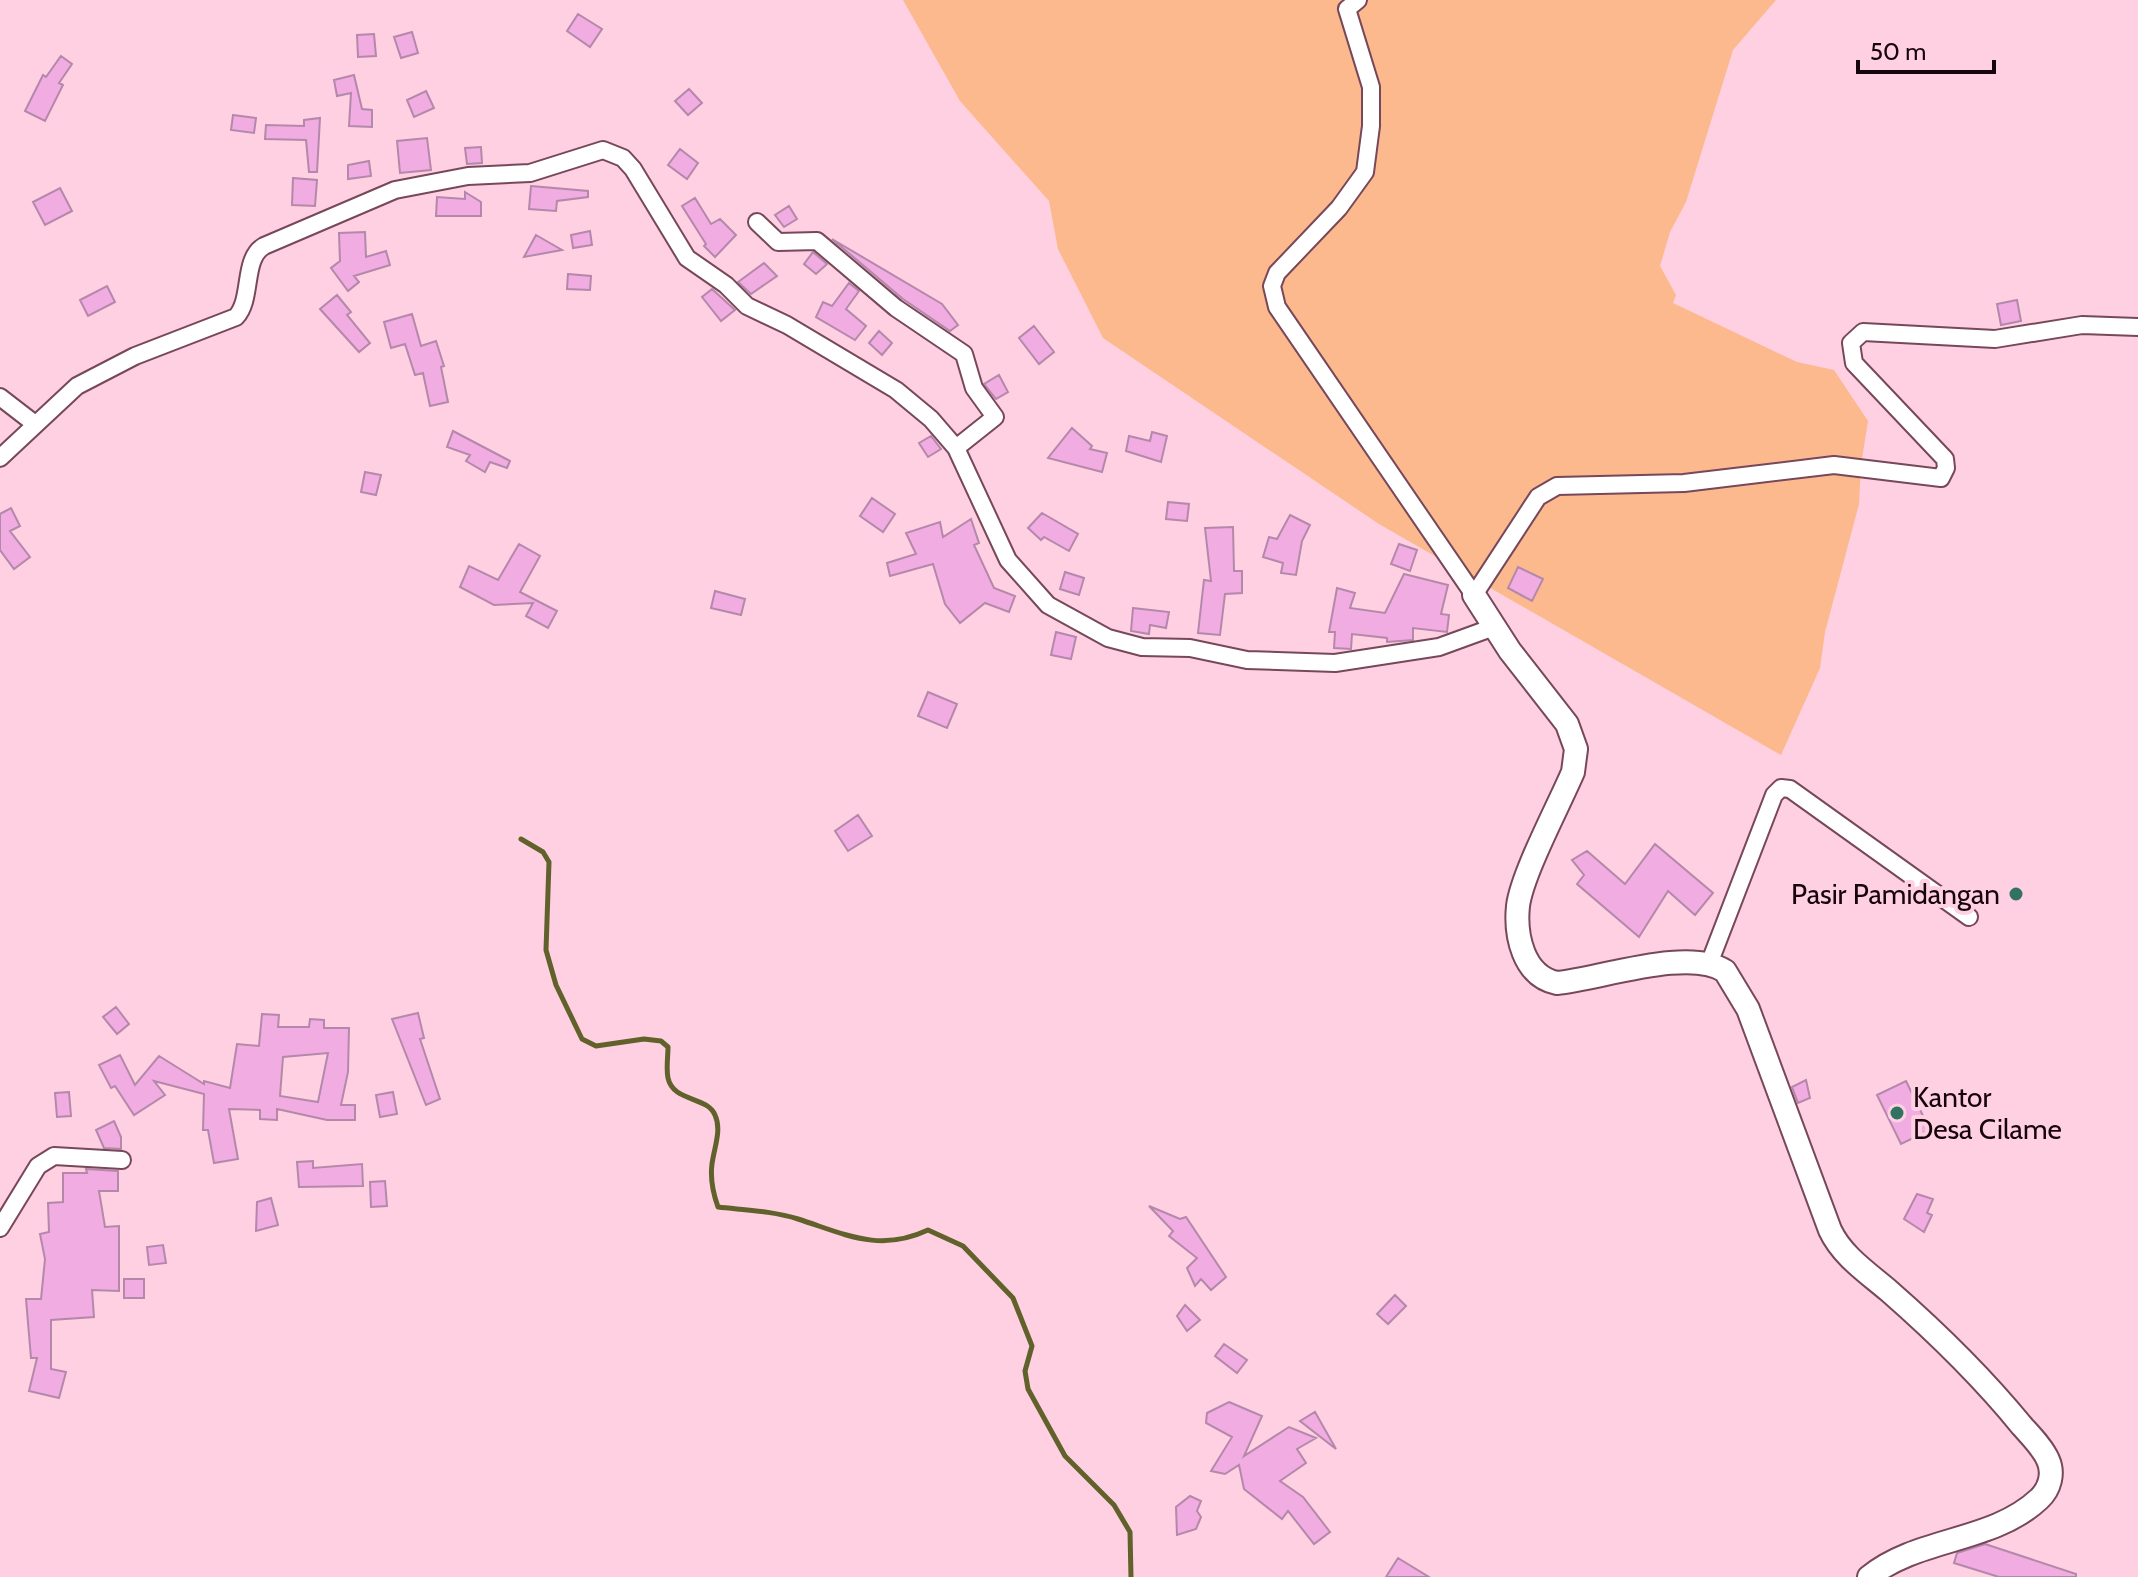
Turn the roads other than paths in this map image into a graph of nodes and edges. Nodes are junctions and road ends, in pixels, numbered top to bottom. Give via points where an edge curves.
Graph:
1 (1358, 0) edge
2 (757, 222) dead end
3 (2138, 327) edge
4 (0, 397) edge
5 (35, 424) junction
6 (956, 448) junction
7 (0, 458) edge
8 (1474, 595) junction
9 (1494, 627) junction
10 (1969, 917) dead end
11 (1709, 964) junction
12 (122, 1160) dead end
13 (0, 1228) edge
14 (1869, 1577) edge

1 - 8 street via 1347,9 1371,87 1365,172 1339,208 1277,273 1272,286 1277,307 1310,360
2 - 6 street via 778,242 817,241 896,308 964,354 974,388 995,417
3 - 8 street via 2082,325 2010,339 1863,332 1851,343 1854,363 1945,459 1941,478 1823,465 1684,483 1557,486 1538,497
4 - 5 street
5 - 6 street via 68,392 103,371 236,317 257,250 308,224 395,190 468,176 530,173 603,150 633,169 687,258 747,306 896,390
5 - 7 street
6 - 9 street via 1008,560 1048,605 1108,638 1247,660 1335,663 1439,647
8 - 9 street
9 - 11 street via 1567,724 1576,749 1573,772 1519,903 1520,941 1530,966 1557,983 1661,965
10 - 11 street via 1790,789 1781,788
11 - 14 street via 1732,979 1748,1009 1840,1248 1995,1393 2049,1462 2045,1493 2024,1512 1967,1537 1900,1556
12 - 13 street via 54,1156 38,1166

